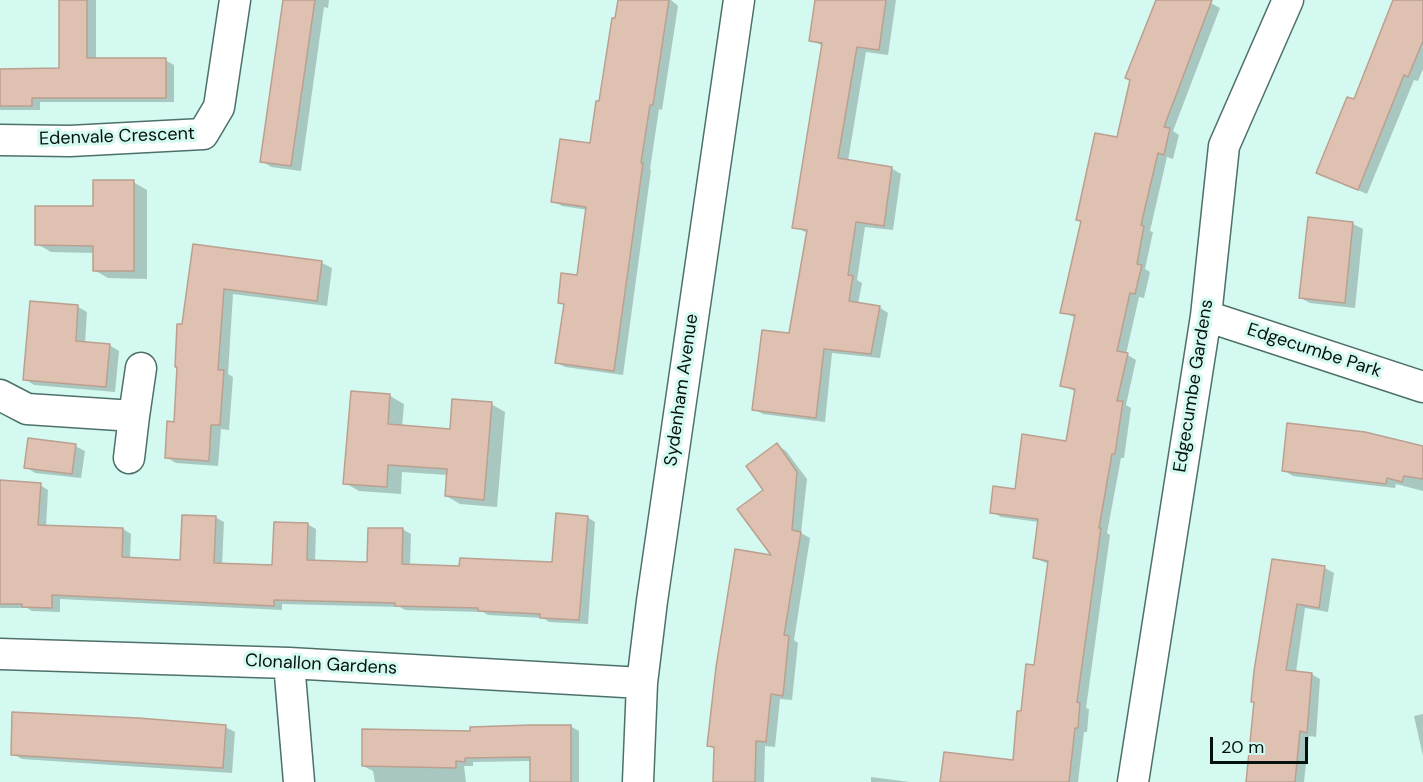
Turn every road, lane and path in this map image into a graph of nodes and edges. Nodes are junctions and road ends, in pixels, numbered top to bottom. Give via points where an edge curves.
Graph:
1 (235, 0) edge
2 (739, 0) edge
3 (1288, 0) edge
4 (0, 140) edge
5 (1206, 316) junction
6 (141, 368) dead end
7 (1423, 387) edge
8 (0, 395) edge
9 (134, 416) junction
10 (129, 458) dead end
11 (0, 654) edge
12 (289, 663) junction
13 (642, 683) junction
14 (299, 782) edge
15 (638, 782) edge
16 (1133, 782) edge

1 - 4 street, Edenvale Crescent via 219,107 203,134 70,141
2 - 13 street, Sydenham Avenue
3 - 5 street, Edgecumbe Gardens via 1224,146
5 - 7 street, Edgecumbe Park
5 - 16 street, Edgecumbe Gardens
6 - 9 street
8 - 9 street via 27,409
9 - 10 street
11 - 12 street, Clonallon Gardens
12 - 13 street, Clonallon Gardens
12 - 14 street
13 - 15 street, Sydenham Avenue

